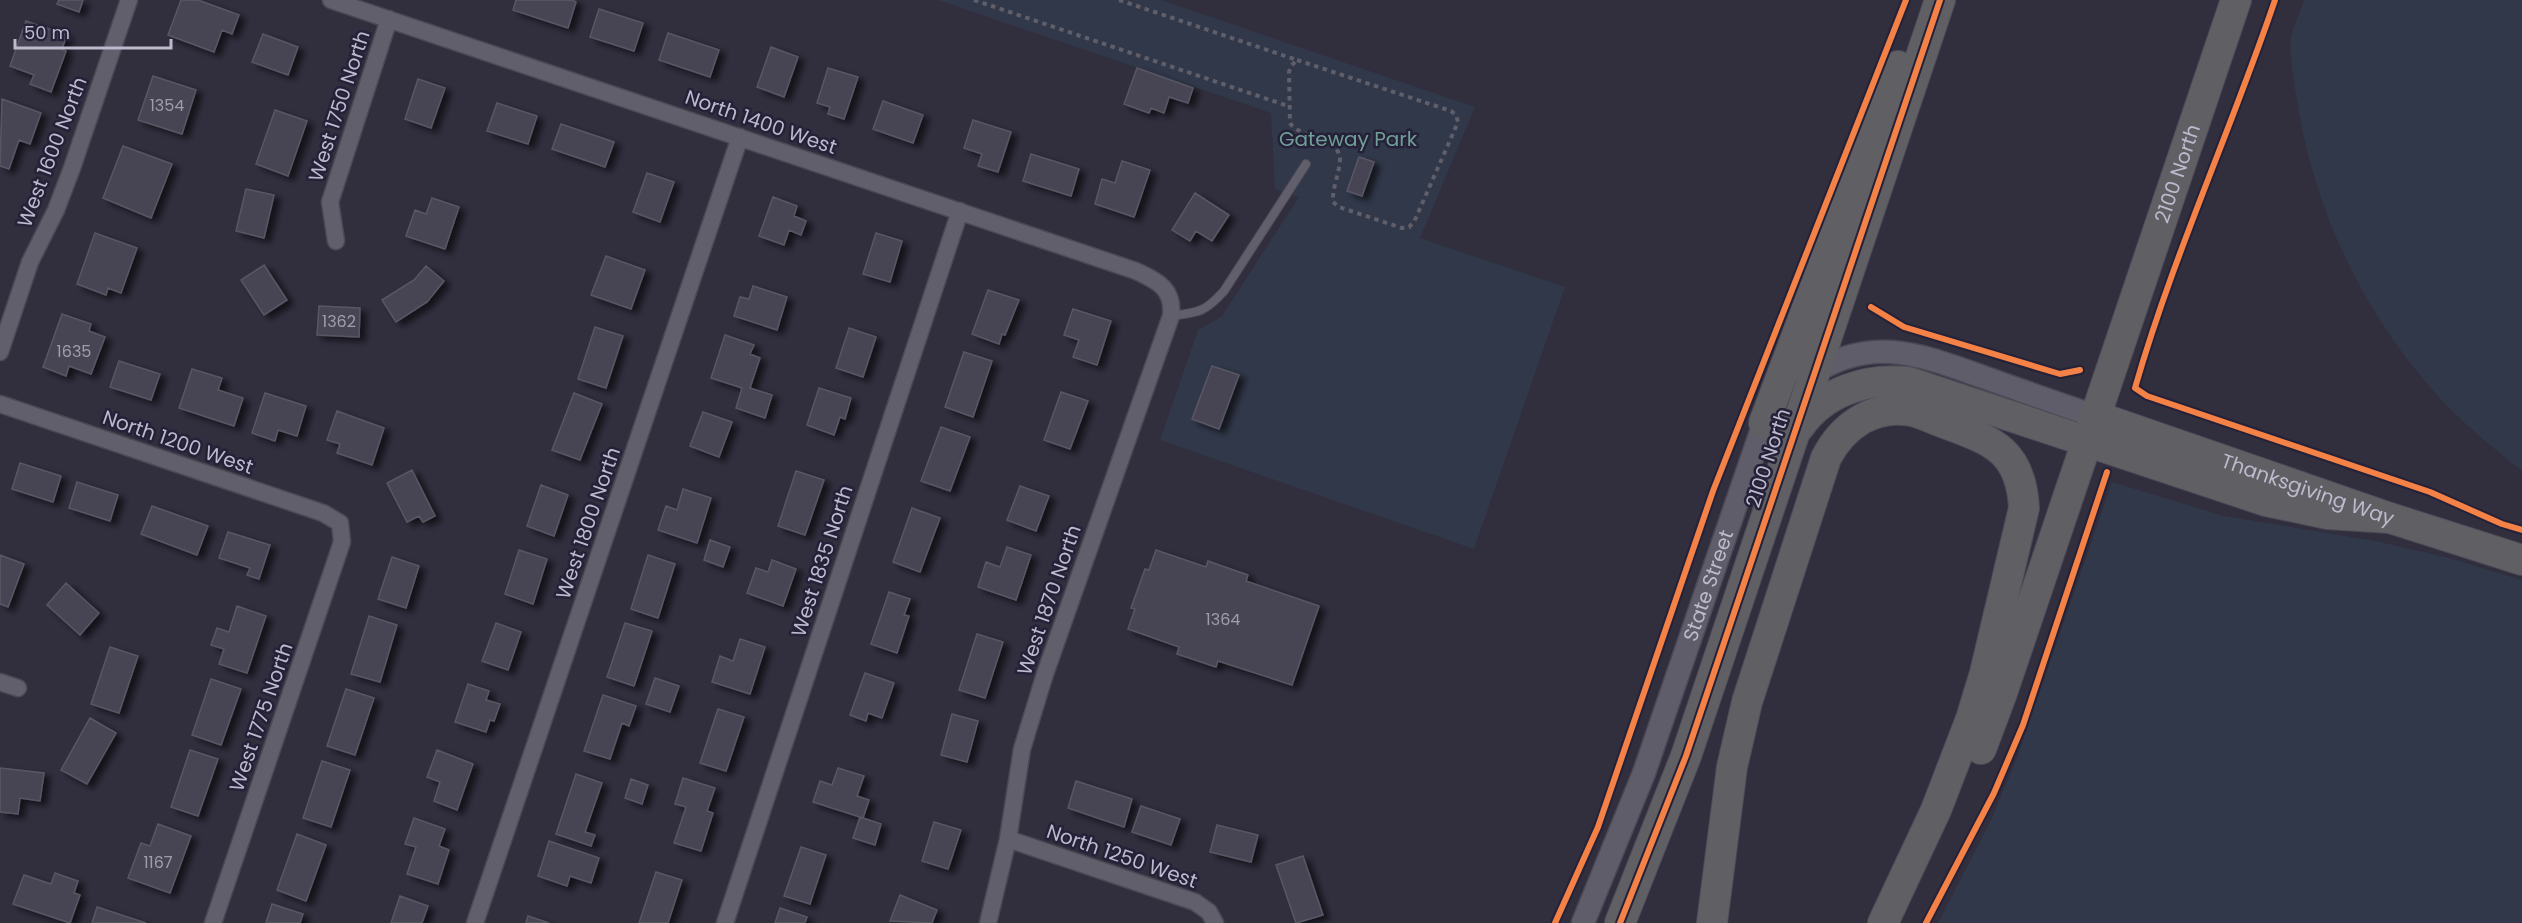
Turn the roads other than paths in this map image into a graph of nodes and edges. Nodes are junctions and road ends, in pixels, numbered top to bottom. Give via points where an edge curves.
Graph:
1 (129, 0) edge
2 (331, 0) edge
3 (1925, 0) edge
4 (1940, 0) edge
5 (2236, 0) edge
6 (389, 19) junction
7 (740, 137) junction
8 (1306, 164) dead end
9 (960, 211) junction
10 (336, 241) dead end
11 (1169, 296) joint
12 (1170, 316) junction
13 (0, 352) edge
14 (1815, 372) junction
15 (0, 404) edge
16 (1764, 423) junction
17 (2090, 429) junction
18 (1793, 436) junction
19 (1784, 465) junction
20 (340, 524) joint
21 (2522, 560) edge
22 (0, 682) edge
23 (18, 688) dead end
24 (1732, 767) junction
25 (1008, 839) junction
26 (213, 923) edge
27 (475, 923) edge
28 (725, 923) edge
29 (988, 923) edge
30 (1215, 923) edge
31 (1583, 923) edge
32 (1620, 923) edge
33 (1712, 923) edge
34 (1883, 923) edge
35 (1894, 923) edge

1 - 13 street, West 1600 North via 68,178 30,262
2 - 6 street, North 1400 West
3 - 16 highway
4 - 14 highway, 2100 North
5 - 17 highway, 2100 North
6 - 7 street, North 1400 West
6 - 10 street, West 1750 North via 330,202
7 - 9 street, North 1400 West
7 - 27 street, West 1800 North
8 - 12 lane via 1210,307
9 - 11 street, North 1400 West via 1136,271 1159,282
9 - 28 street, West 1835 North
11 - 12 street, West 1870 North
12 - 25 street, West 1870 North via 1022,749
14 - 16 main road, State Street via 1795,387
14 - 17 main road, State Street via 1856,354 1906,352
14 - 18 highway, 2100 North
15 - 20 street, North 1200 West via 323,513
16 - 31 main road, State Street via 1644,773
17 - 18 highway, Thanksgiving Way via 1891,380 1859,385 1836,394 1815,409
17 - 21 highway, Thanksgiving Way via 2266,501 2328,514 2390,518
17 - 35 highway, 2100 North via 1975,766 1950,821
18 - 19 highway, 2100 North
19 - 24 highway via 1774,539 1745,643 1731,723
19 - 32 highway, 2100 North via 1686,756
20 - 26 street, West 1775 North via 342,542
22 - 23 street
24 - 33 highway
24 - 34 highway via 1748,702 1826,458 1841,433 1865,417 1902,410 1986,439 1998,447 2008,457 2020,482 2024,508 1985,673 1947,783
25 - 29 street, West 1870 North
25 - 30 street, North 1250 West via 1195,902 1209,912

